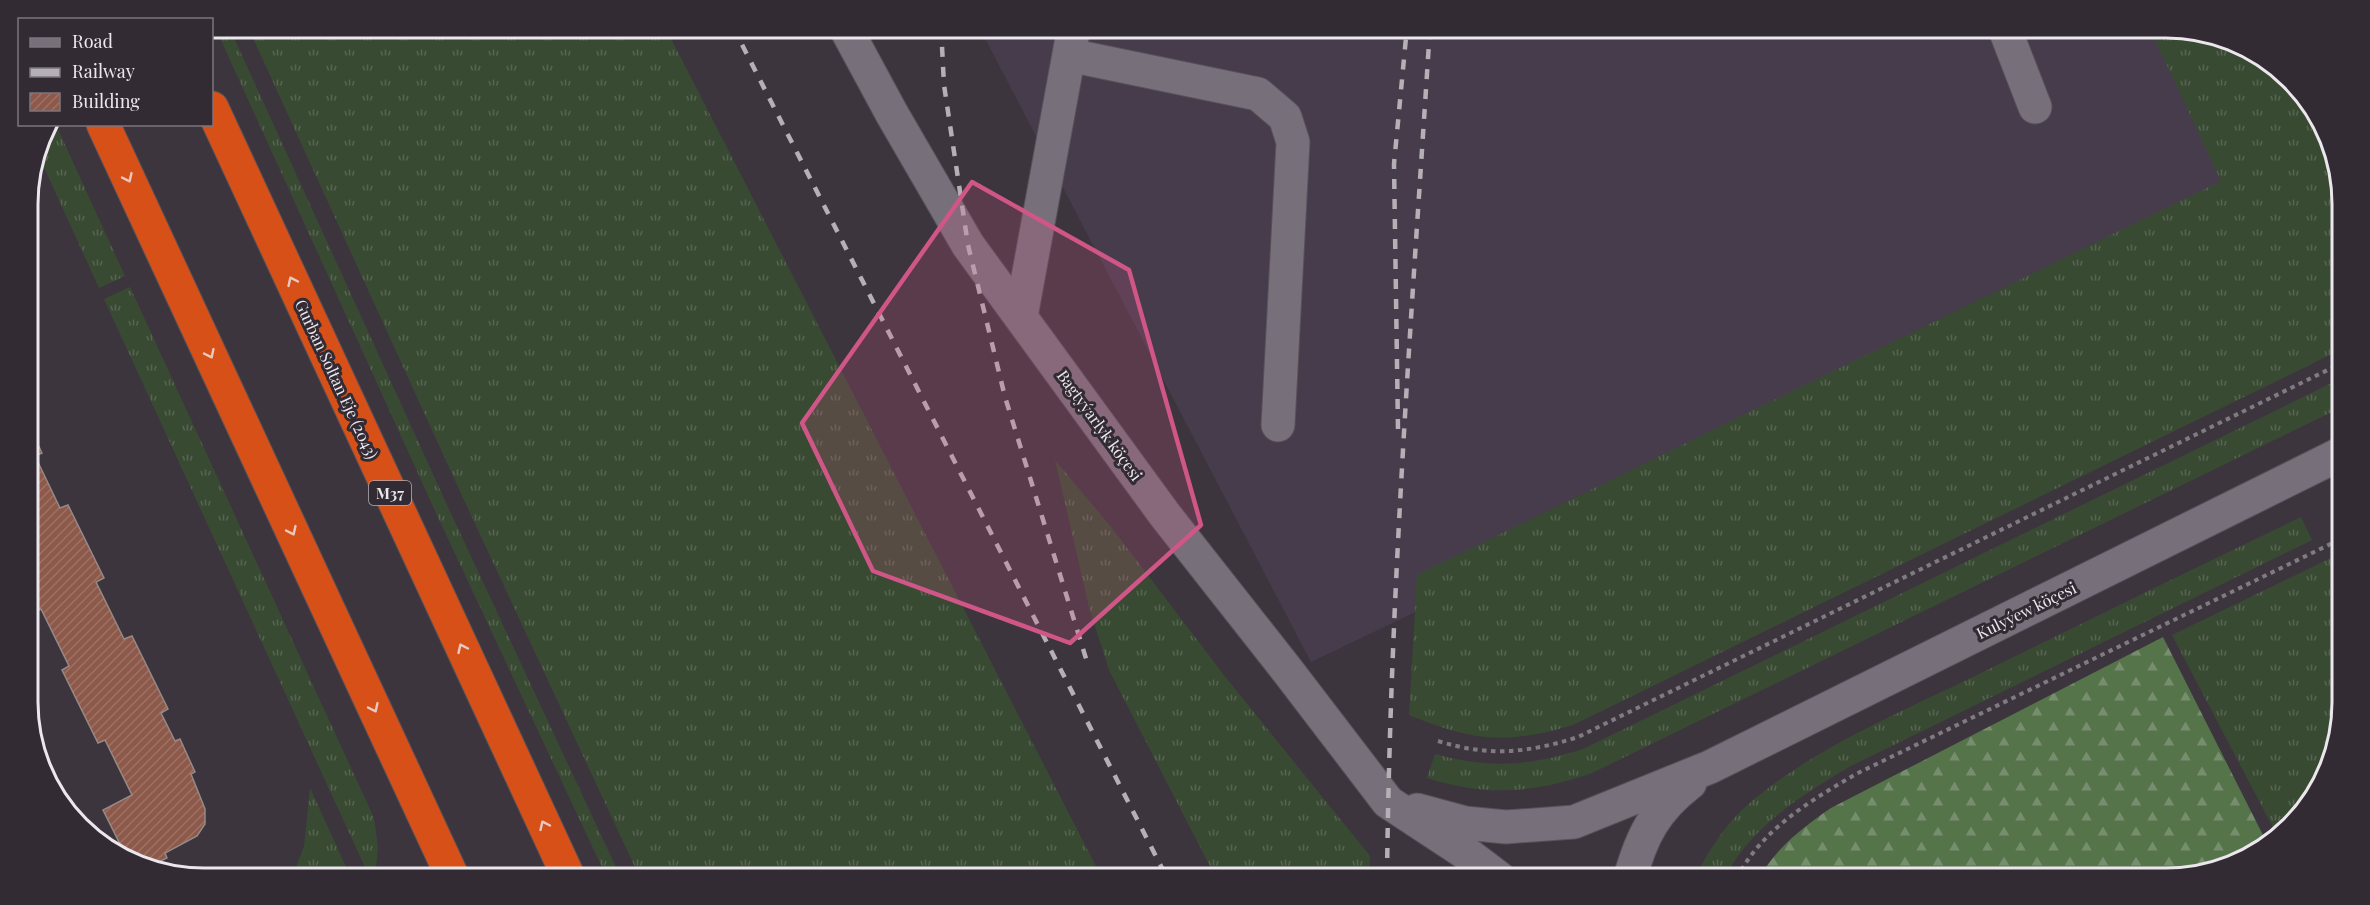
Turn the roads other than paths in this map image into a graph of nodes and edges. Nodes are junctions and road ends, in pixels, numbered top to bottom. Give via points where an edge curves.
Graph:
1 (851, 38) edge
2 (2008, 38) edge
3 (1072, 41) edge
4 (2035, 107) dead end
5 (213, 110) edge
6 (104, 126) edge
7 (1021, 316) junction
8 (1278, 425) dead end
9 (2332, 458) edge
10 (1710, 767) junction
11 (1388, 802) junction
12 (1484, 867) edge
13 (1634, 867) edge
14 (448, 868) edge
15 (564, 868) edge

1 - 7 street, Bagtyýarlyk köçesi via 968,245
2 - 4 street
3 - 7 street
3 - 8 street via 1258,94 1285,117 1293,142
15 -> 5 highway, Gurban Soltan Eje (2043) / M37
6 -> 14 highway
7 - 11 street, Bagtyýarlyk köçesi via 1165,515
9 - 10 street, Kulyýew köçesi
10 - 11 street via 1575,822 1541,826 1465,823
10 - 13 street via 1671,798 1648,827
11 - 12 street, Bagtyýarlyk köçesi

